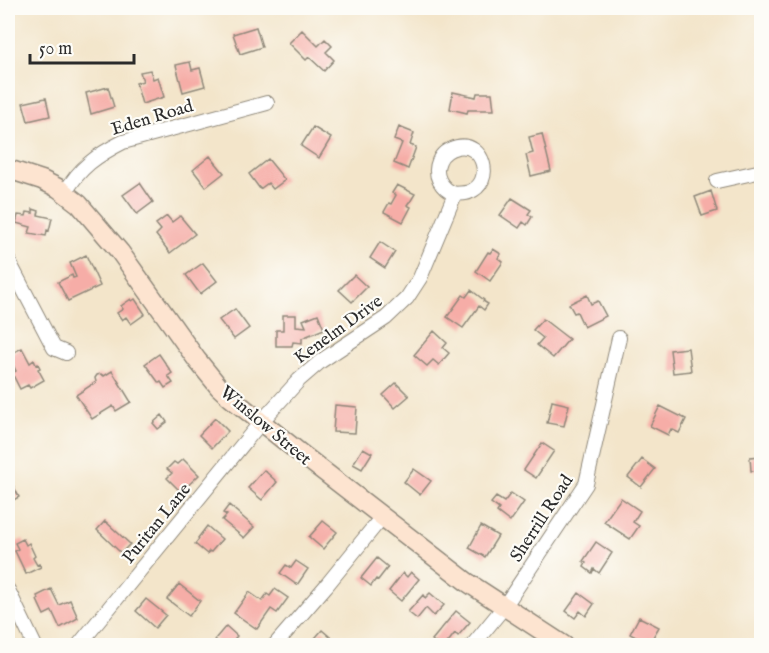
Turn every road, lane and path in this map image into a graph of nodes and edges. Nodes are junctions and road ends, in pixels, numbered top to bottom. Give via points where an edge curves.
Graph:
1 (267, 103) dead end
2 (8, 169) edge
3 (762, 171) edge
4 (717, 181) dead end
5 (64, 194) junction
6 (455, 194) dead end
7 (8, 260) edge
8 (619, 338) dead end
9 (66, 353) dead end
10 (261, 422) junction
11 (382, 517) junction
12 (8, 590) edge
13 (504, 607) junction
14 (35, 645) edge
15 (78, 645) edge
16 (274, 645) edge
17 (472, 645) edge
18 (565, 645) edge

1 - 5 street, Eden Road via 123,142 92,160
2 - 5 street, Winslow Street via 42,180
3 - 4 street
5 - 10 street, Winslow Street via 79,204 120,252 219,387
6 - 10 street, Kenelm Drive via 420,278 407,298 386,318 309,370
7 - 9 street via 54,348
8 - 13 street, Sherrill Road via 586,484
10 - 11 street, Winslow Street
10 - 15 street, Puritan Lane
11 - 13 street, Winslow Street
11 - 16 street
12 - 14 street
13 - 17 street, Sherrill Road
13 - 18 street, Winslow Street

